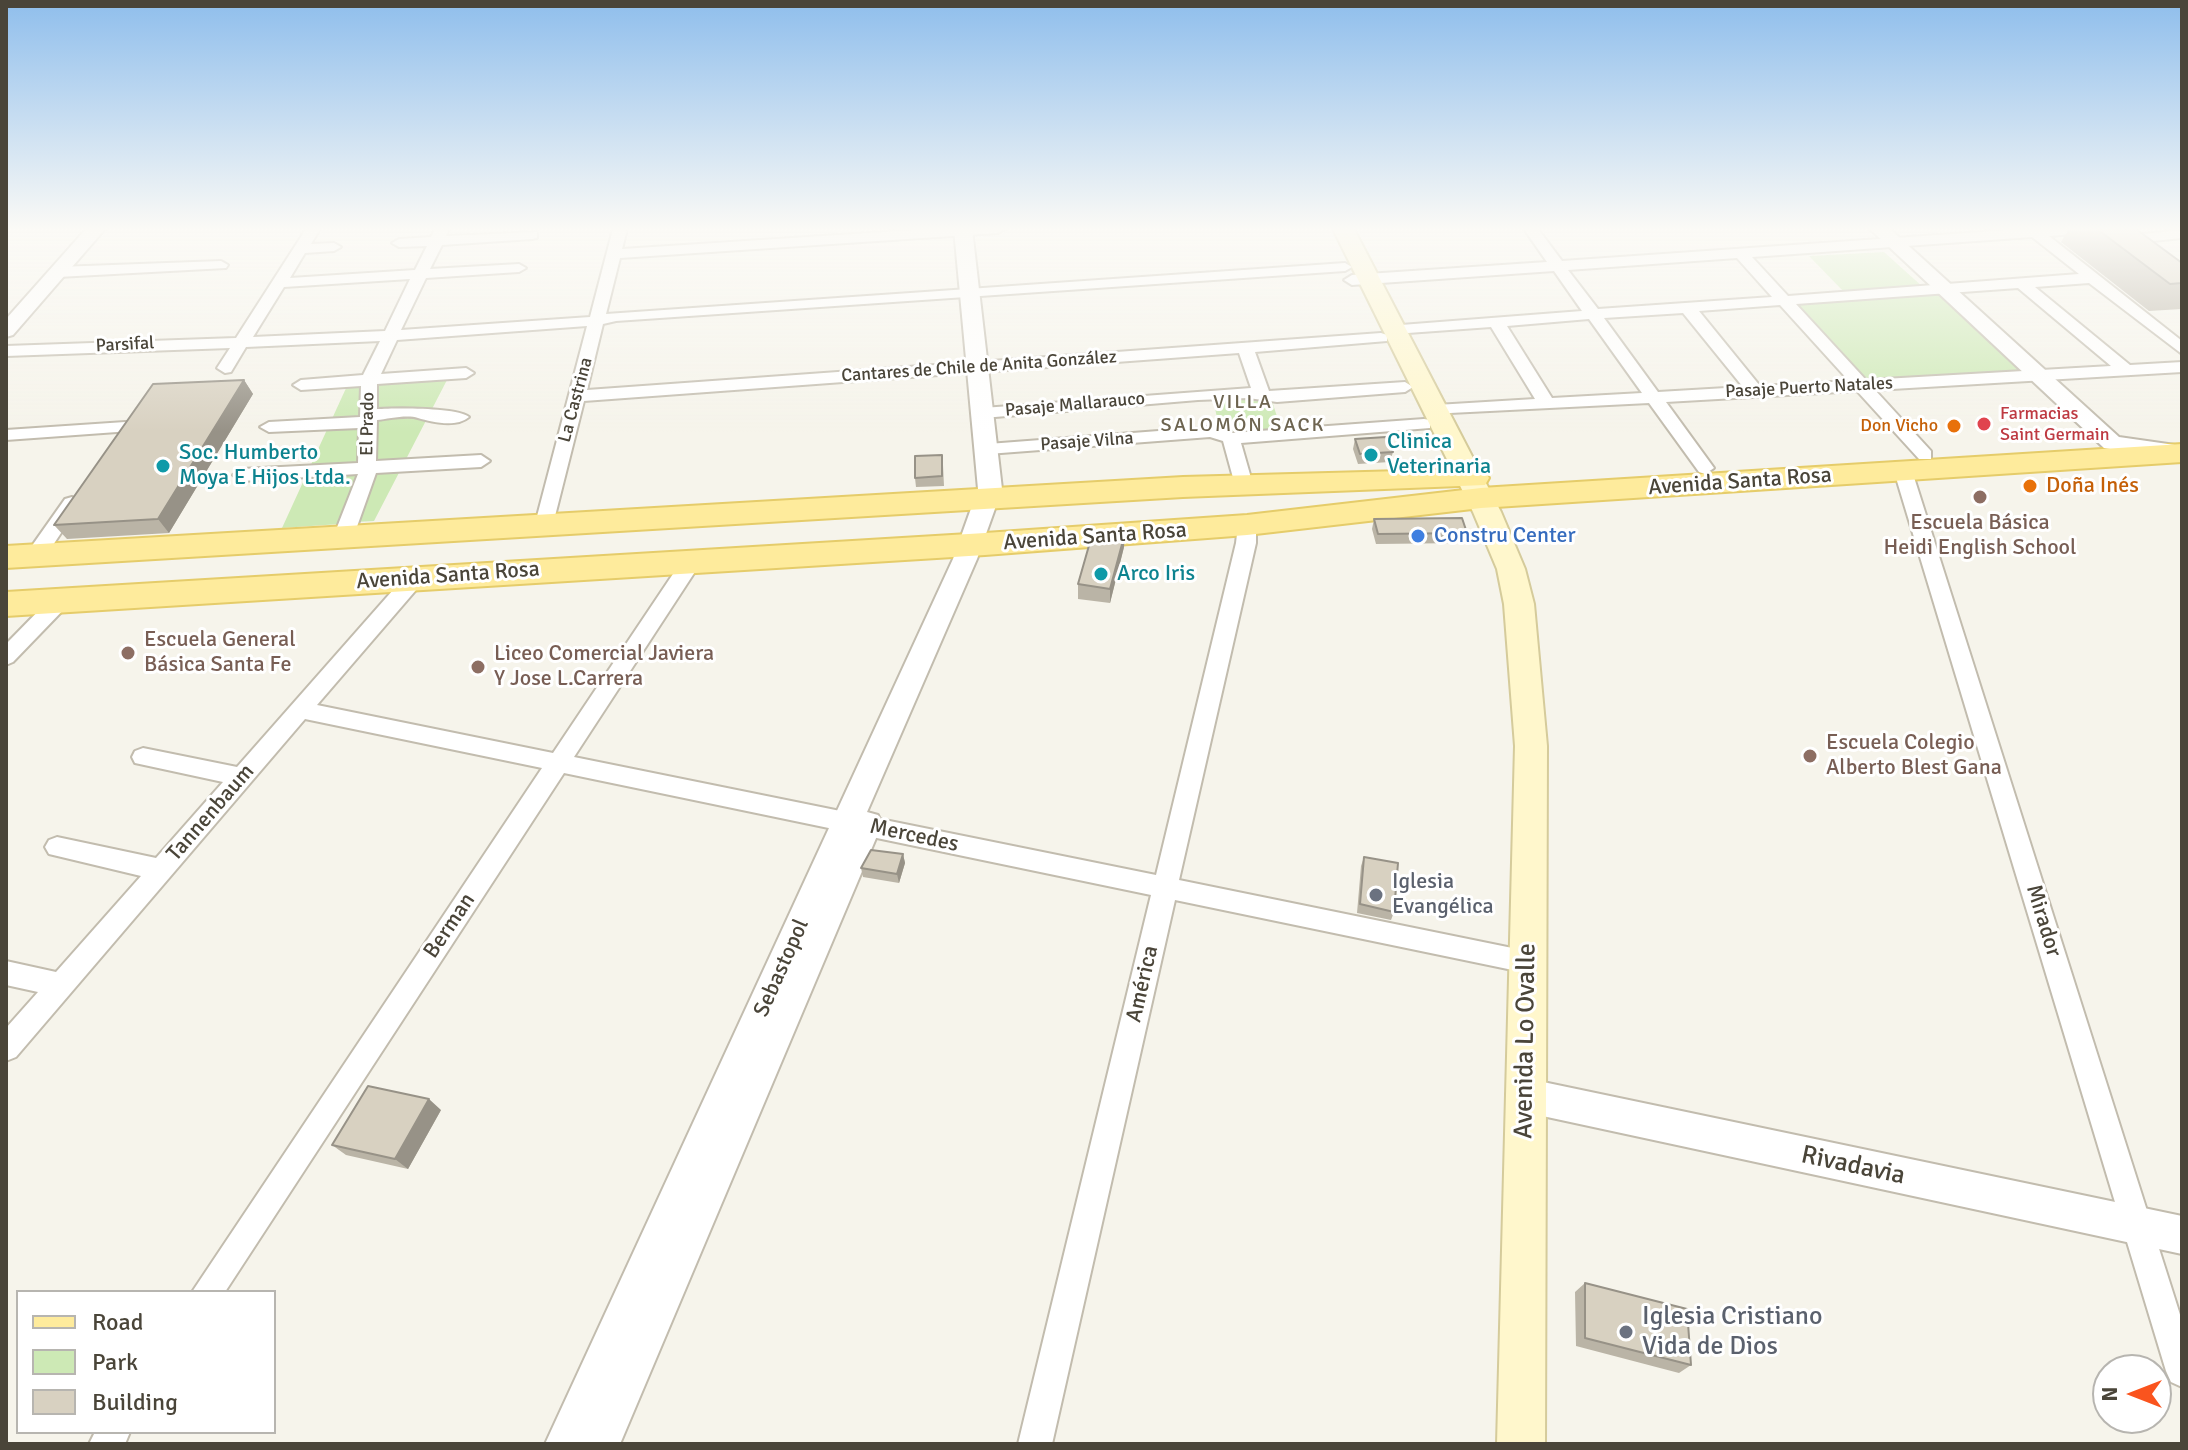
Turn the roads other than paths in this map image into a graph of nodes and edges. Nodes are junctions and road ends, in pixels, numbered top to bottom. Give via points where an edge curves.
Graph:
1 (36, 297) edge
2 (270, 297) edge
3 (411, 297) edge
4 (603, 297) edge
5 (901, 297) edge
6 (970, 297) edge
7 (1367, 297) edge
8 (1580, 297) edge
9 (1780, 297) edge
10 (1842, 297) edge
11 (1953, 297) edge
12 (2037, 297) edge
13 (2116, 297) edge
14 (1784, 301) junction
15 (1688, 308) junction
16 (1593, 314) junction
17 (597, 321) junction
18 (1496, 321) junction
19 (6, 331) edge
20 (1388, 333) junction
21 (392, 336) junction
22 (243, 340) junction
23 (1245, 347) junction
24 (2182, 349) edge
25 (6, 351) edge
26 (978, 367) junction
27 (2182, 367) edge
28 (225, 368) dead end
29 (2127, 371) junction
30 (466, 373) dead end
31 (2040, 376) junction
32 (369, 381) junction
33 (301, 385) dead end
34 (1862, 385) junction
35 (1405, 387) junction
36 (1755, 391) junction
37 (1262, 395) junction
38 (577, 396) junction
39 (1208, 396) junction
40 (1653, 397) junction
41 (1546, 403) junction
42 (139, 408) edge
43 (983, 413) junction
44 (460, 417) dead end
45 (1430, 417) junction
46 (367, 419) junction
47 (125, 427) junction
48 (269, 427) dead end
49 (6, 435) edge
50 (1226, 437) junction
51 (2182, 439) edge
52 (2112, 443) junction
53 (988, 449) junction
54 (108, 452) edge
55 (2182, 453) edge
56 (481, 461) dead end
57 (1914, 463) junction
58 (368, 468) junction
59 (1705, 468) junction
60 (242, 475) dead end
61 (1244, 485) junction
62 (1466, 489) junction
63 (81, 490) edge
64 (991, 495) junction
65 (544, 524) junction
66 (1247, 525) junction
67 (344, 535) junction
68 (978, 545) junction
69 (21, 556) edge
70 (692, 561) junction
71 (415, 578) junction
72 (61, 600) junction
73 (6, 604) edge
74 (6, 657) edge
75 (301, 710) junction
76 (143, 757) dead end
77 (558, 763) junction
78 (242, 777) junction
79 (857, 824) junction
80 (57, 847) dead end
81 (162, 870) junction
82 (1165, 888) junction
83 (1527, 962) junction
84 (6, 973) edge
85 (61, 985) junction
86 (6, 1048) edge
87 (1524, 1095) junction
88 (2138, 1227) junction
89 (2182, 1235) edge
90 (208, 1290) edge
91 (2182, 1371) edge
92 (566, 1444) edge
93 (599, 1444) edge
94 (1035, 1444) edge
95 (1521, 1444) edge

1 - 19 street
2 - 22 street
3 - 21 street, El Prado
4 - 17 street, La Castrina
5 - 17 street, Parsifal
6 - 26 street, Sebastopol
7 - 20 main road, Avenida Lo Ovalle
8 - 16 street
9 - 14 street
10 - 14 street, Cantares de Chile de Anita González
11 - 31 street
12 - 29 street
13 - 24 street
14 - 15 street, Cantares de Chile de Anita González
14 - 34 street
15 - 16 street, Cantares de Chile de Anita González
15 - 36 street
16 - 18 street, Cantares de Chile de Anita González
16 - 40 street
17 - 21 street, Parsifal
17 - 38 street, La Castrina
18 - 20 street, Cantares de Chile de Anita González
18 - 41 street
20 - 23 street, Cantares de Chile de Anita González
20 - 35 main road, Avenida Lo Ovalle
20 - 45 main road, Avenida Lo Ovalle
21 - 22 street, Parsifal
21 - 32 street, El Prado
22 - 25 street, Parsifal
22 - 28 street
23 - 26 street, Cantares de Chile de Anita González
23 - 37 street
26 - 38 street, Cantares de Chile de Anita González
26 - 43 street, Sebastopol
27 - 29 street, Pasaje Puerto Natales
29 - 31 street, Pasaje Puerto Natales
30 - 32 street
31 - 34 street, Pasaje Puerto Natales
31 - 52 street
32 - 33 street
32 - 46 street, El Prado
34 - 36 street, Pasaje Puerto Natales
34 - 57 street
35 - 37 street, Pasaje Mallarauco
35 - 45 main road, Avenida Lo Ovalle
36 - 40 street, Pasaje Puerto Natales
37 - 39 street, Pasaje Mallarauco
38 - 65 street, La Castrina
39 - 43 street, Pasaje Mallarauco
39 - 50 street
40 - 41 street, Pasaje Puerto Natales
40 - 59 street
41 - 45 street, Pasaje Puerto Natales
42 - 47 street
43 - 53 street, Sebastopol
44 - 46 street via 429,418 421,412
45 - 50 street, Pasaje Vilna
45 - 62 main road, Avenida Lo Ovalle
46 - 48 street
46 - 58 street, El Prado
47 - 49 street
47 - 54 street
50 - 53 street, Pasaje Vilna via 1211,432
50 - 61 street
51 - 52 main road, Avenida Santa Rosa
52 - 55 street
52 - 57 main road, Avenida Santa Rosa
53 - 64 street, Sebastopol
55 - 57 main road, Avenida Santa Rosa
56 - 58 street
57 - 59 main road, Avenida Santa Rosa
57 - 62 main road, Avenida Santa Rosa
57 - 88 street, Mirador
58 - 60 street
58 - 67 street, El Prado
59 - 62 main road, Avenida Santa Rosa
61 - 62 main road, Avenida Santa Rosa
61 - 64 main road, Avenida Santa Rosa
62 - 66 main road, Avenida Santa Rosa
62 - 83 main road, Avenida Lo Ovalle via 1523,639 1531,746
63 - 69 street
64 - 65 main road, Avenida Santa Rosa
64 - 68 street, Sebastopol
65 - 67 main road, Avenida Santa Rosa
66 - 68 main road, Avenida Santa Rosa
66 - 82 street, América
67 - 69 main road, Avenida Santa Rosa
68 - 70 main road, Avenida Santa Rosa
68 - 79 street, Sebastopol
70 - 71 main road, Avenida Santa Rosa
70 - 77 street, Berman
71 - 72 main road, Avenida Santa Rosa
71 - 75 street, Tannenbaum
72 - 73 main road, Avenida Santa Rosa
72 - 74 street
75 - 77 street, Mercedes
75 - 78 street, Tannenbaum
76 - 78 street
77 - 79 street, Mercedes
77 - 90 street, Berman
78 - 81 street, Tannenbaum
79 - 82 street, Mercedes
79 - 92 street, Sebastopol
79 - 93 street, Sebastopol
80 - 81 street
81 - 85 street, Tannenbaum
82 - 83 street, Mercedes
82 - 94 street, América
83 - 87 main road, Avenida Lo Ovalle
84 - 85 street
85 - 86 street, Tannenbaum
87 - 88 street, Rivadavia
87 - 95 main road, Avenida Lo Ovalle
88 - 89 street, Rivadavia
88 - 91 street, Mirador

